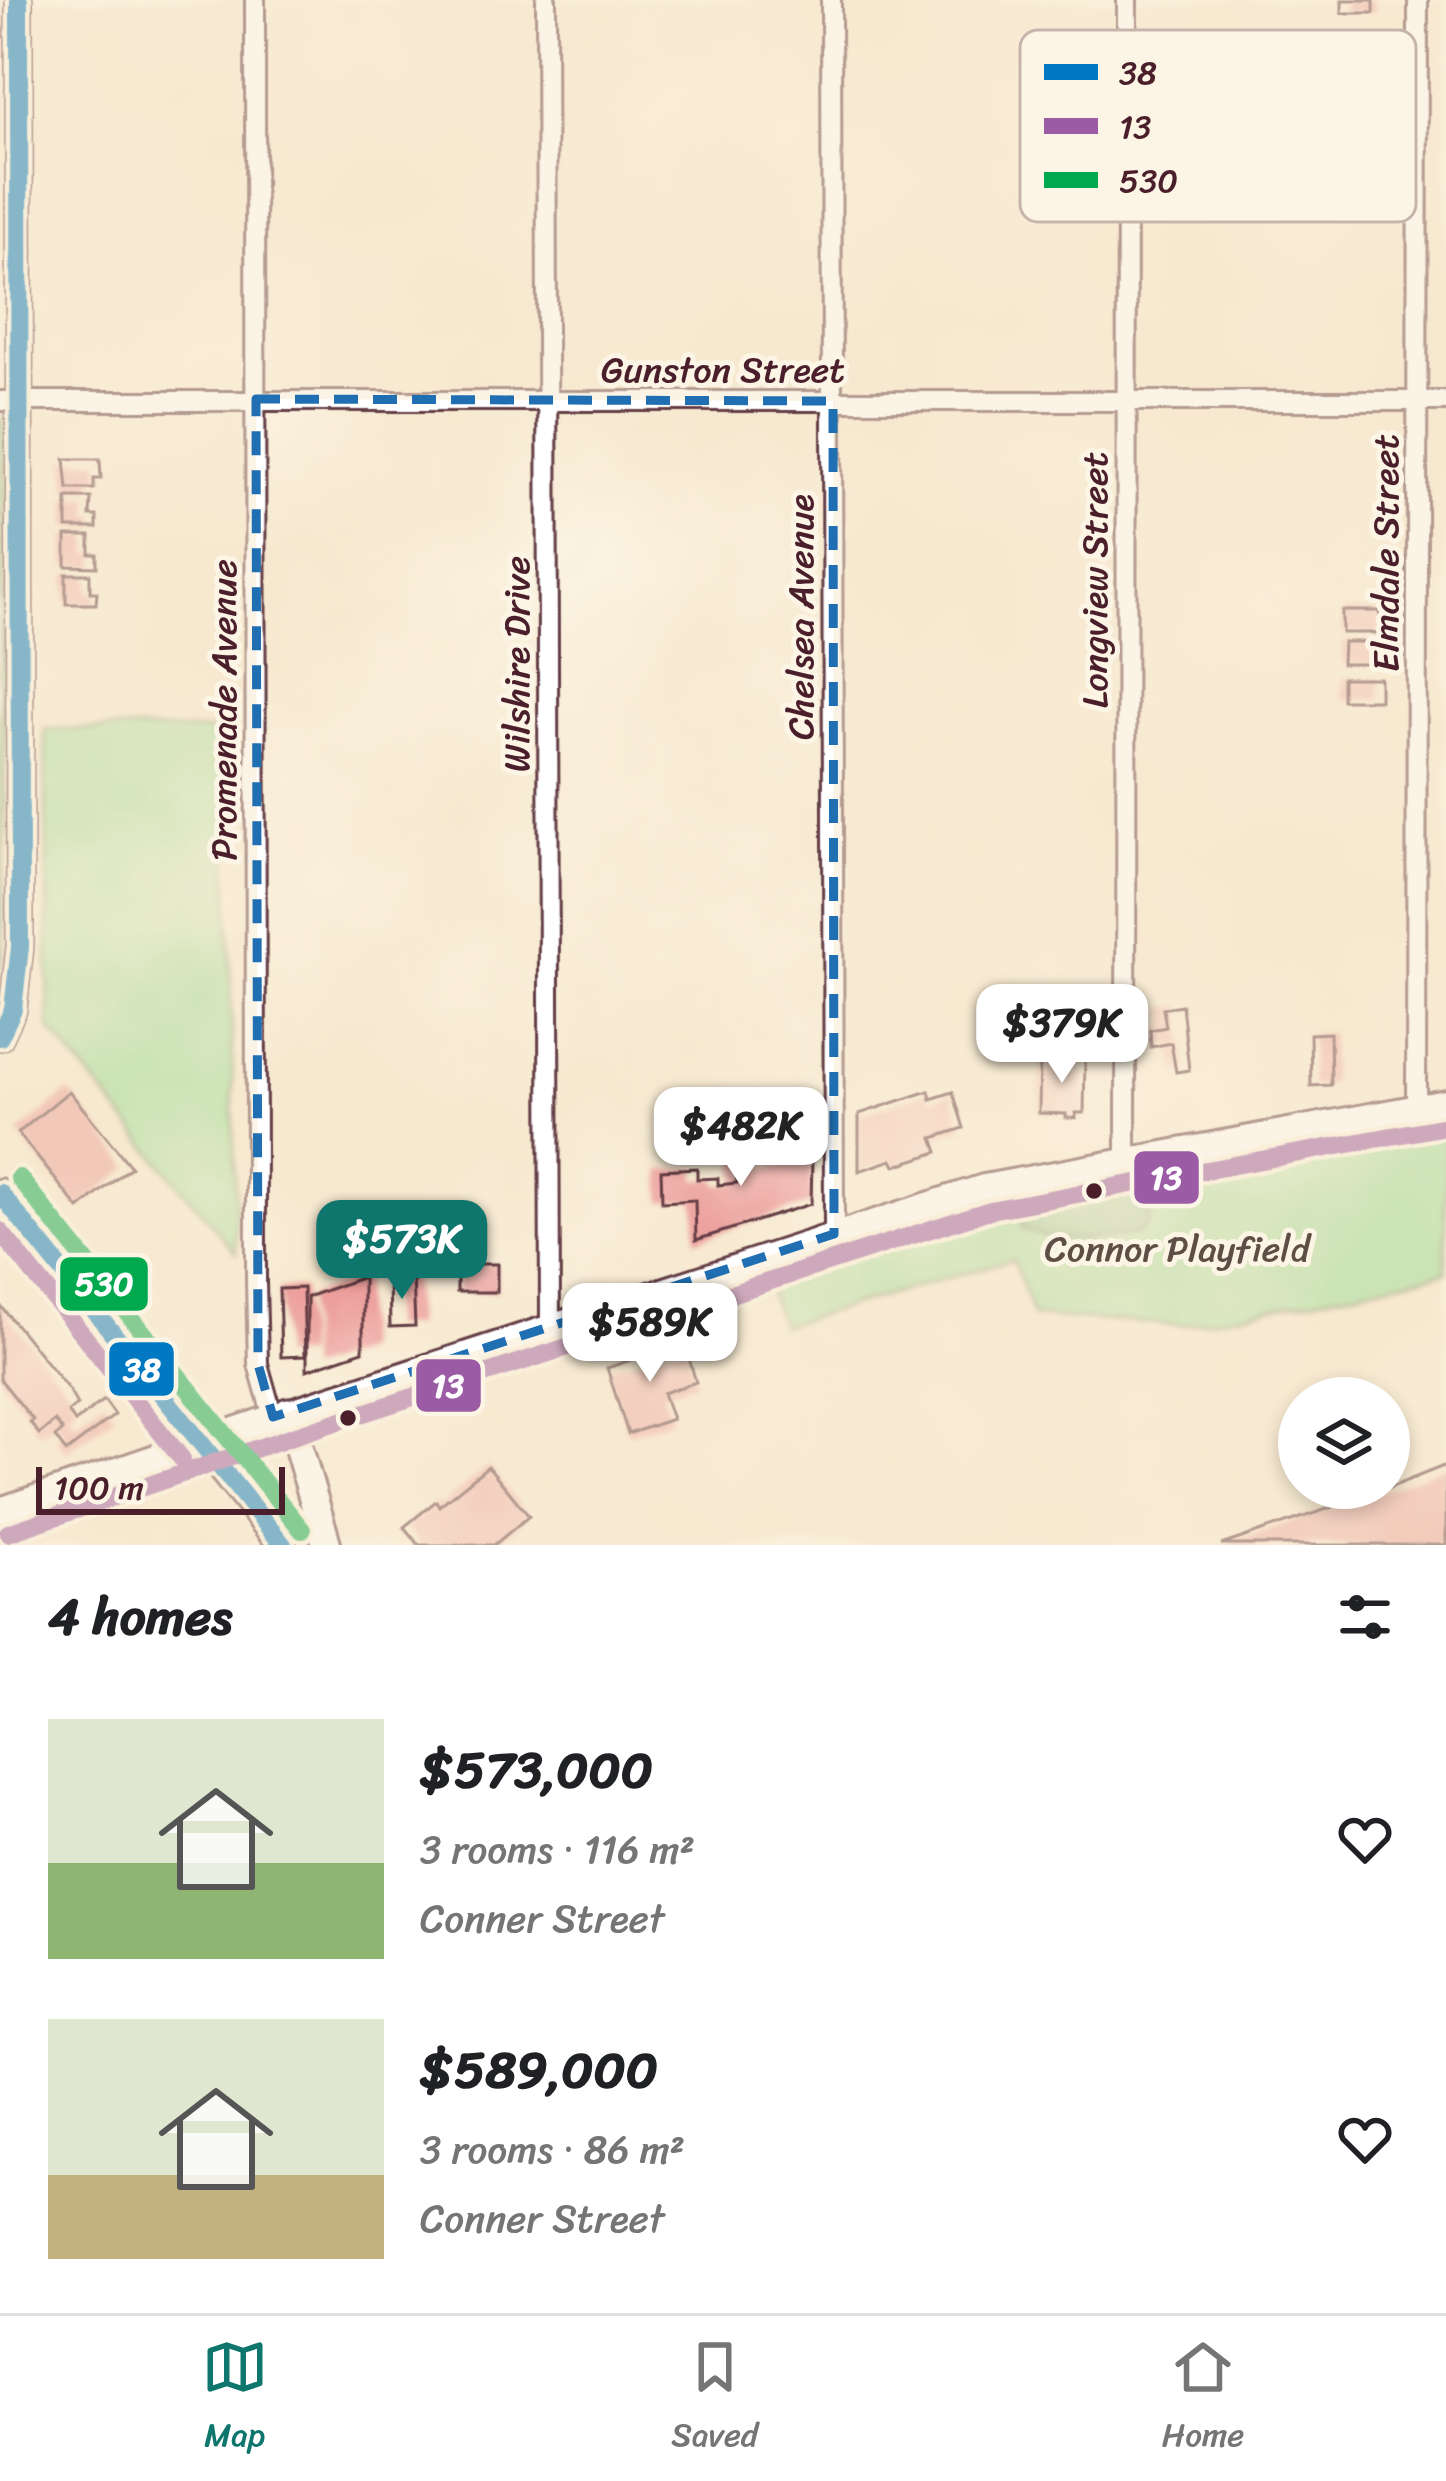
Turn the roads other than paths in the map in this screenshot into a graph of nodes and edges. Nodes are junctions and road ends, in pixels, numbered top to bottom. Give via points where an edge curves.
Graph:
1 (19, 0) edge
2 (255, 0) edge
3 (547, 0) edge
4 (831, 0) edge
5 (1418, 0) edge
6 (1127, 222) edge
7 (256, 399) junction
8 (1419, 400) junction
9 (1446, 400) edge
10 (10, 401) edge
11 (832, 401) junction
12 (1127, 401) junction
13 (548, 402) junction
14 (6, 1007) edge
15 (0, 1036) edge
16 (1446, 1102) edge
17 (1416, 1107) junction
18 (1126, 1161) junction
19 (0, 1193) edge
20 (835, 1234) junction
21 (550, 1327) junction
22 (280, 1414) junction
23 (201, 1444) junction
24 (0, 1510) edge
25 (283, 1545) edge
26 (327, 1545) edge

1 - 10 main road
2 - 7 street, Promenade Avenue
3 - 13 street, Wilshire Drive
4 - 11 street, Chelsea Avenue
5 - 8 street, Elmdale Street
6 - 12 street, Longview Street
7 - 10 street, Gunston Street
7 - 13 street, Gunston Street
7 - 22 street, Promenade Avenue via 256,1282 258,1364
8 - 9 street, Gunston Street
8 - 12 street, Gunston Street
8 - 17 street, Elmdale Street
10 - 14 main road via 20,946
11 - 12 street, Gunston Street
11 - 13 street, Gunston Street
11 - 20 street, Chelsea Avenue
12 - 18 street, Longview Street
13 - 21 street, Wilshire Drive
14 - 15 main road
16 - 17 main road
17 - 18 main road
18 - 20 main road via 984,1187
19 - 23 main road
20 - 21 main road
21 - 22 main road
22 - 23 main road
22 - 26 main road
23 - 24 main road
23 - 25 main road

